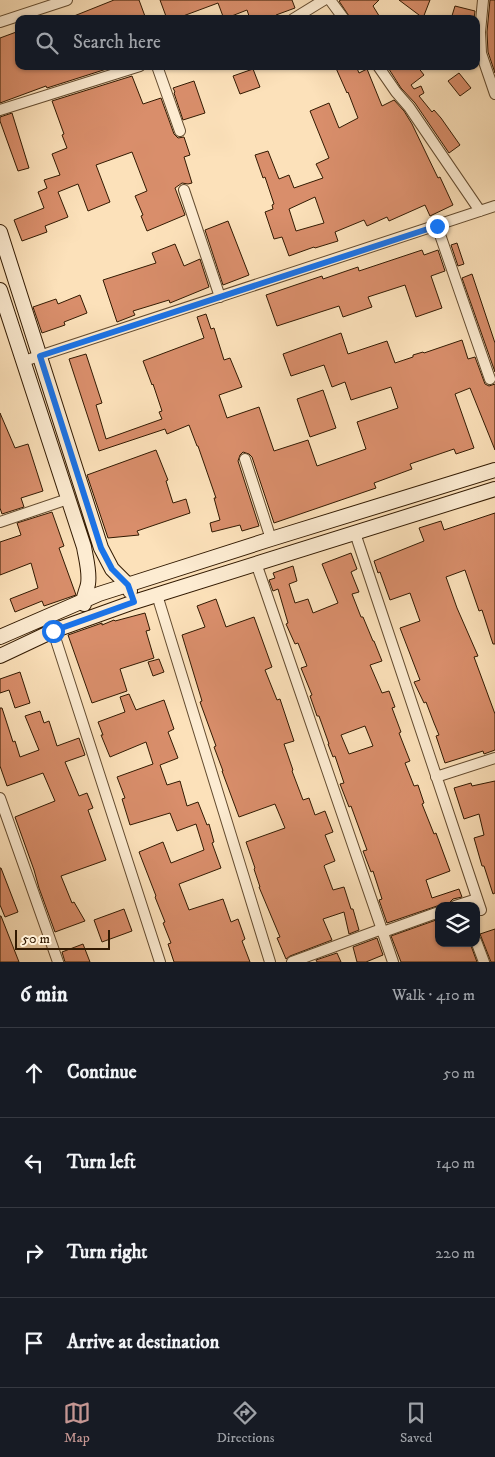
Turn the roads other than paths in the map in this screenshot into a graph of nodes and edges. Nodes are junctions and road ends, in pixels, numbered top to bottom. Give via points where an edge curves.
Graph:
1 (67, 0) edge
2 (324, 0) edge
3 (330, 0) edge
4 (483, 0) edge
5 (41, 4) edge
6 (15, 15) edge
7 (16, 15) edge
8 (300, 15) edge
9 (341, 15) edge
10 (0, 22) edge
11 (127, 70) edge
12 (158, 70) edge
13 (381, 70) edge
14 (495, 94) edge
15 (0, 110) edge
16 (180, 131) dead end
17 (184, 190) dead end
18 (495, 206) edge
19 (480, 211) junction
20 (437, 226) junction
21 (0, 232) edge
22 (0, 290) edge
23 (220, 297) junction
24 (40, 356) junction
25 (24, 361) junction
26 (490, 379) dead end
27 (245, 458) dead end
28 (495, 470) edge
29 (495, 489) edge
30 (68, 499) junction
31 (0, 522) edge
32 (355, 533) junction
33 (271, 539) junction
34 (256, 563) junction
35 (128, 585) junction
36 (157, 595) junction
37 (82, 600) junction
38 (134, 602) junction
39 (89, 618) junction
40 (53, 631) junction
41 (0, 637) edge
42 (0, 656) edge
43 (495, 758) edge
44 (436, 777) junction
45 (0, 798) edge
46 (477, 898) junction
47 (468, 902) edge
48 (481, 910) dead end
49 (435, 913) edge
50 (383, 932) junction
51 (479, 947) edge
52 (58, 962) edge
53 (160, 962) edge
54 (270, 962) edge
55 (292, 962) edge
56 (393, 962) edge
57 (484, 962) edge

1 - 5 street
2 - 8 street
3 - 9 street
4 - 14 street via 481,53
5 - 7 street
6 - 10 street
11 - 15 street
12 - 16 street
13 - 19 street
17 - 23 street
18 - 19 street
19 - 20 street
20 - 23 street
20 - 26 street
21 - 24 street
22 - 25 street
23 - 24 street
24 - 25 street
24 - 35 street via 101,548 112,569
25 - 30 street
27 - 33 street
28 - 33 street
29 - 32 street
30 - 31 street
30 - 37 street via 84,547 88,572 88,586
32 - 34 street
32 - 44 street
33 - 35 street
34 - 36 street
34 - 50 street
35 - 37 street
35 - 38 street
36 - 38 street
36 - 54 street
37 - 39 street
37 - 41 street
38 - 39 street
39 - 40 street
40 - 42 street
40 - 53 street
43 - 44 street
44 - 46 street
45 - 52 street
46 - 47 street
46 - 48 street
49 - 50 street
50 - 55 street via 379,930
50 - 56 street
51 - 57 street

